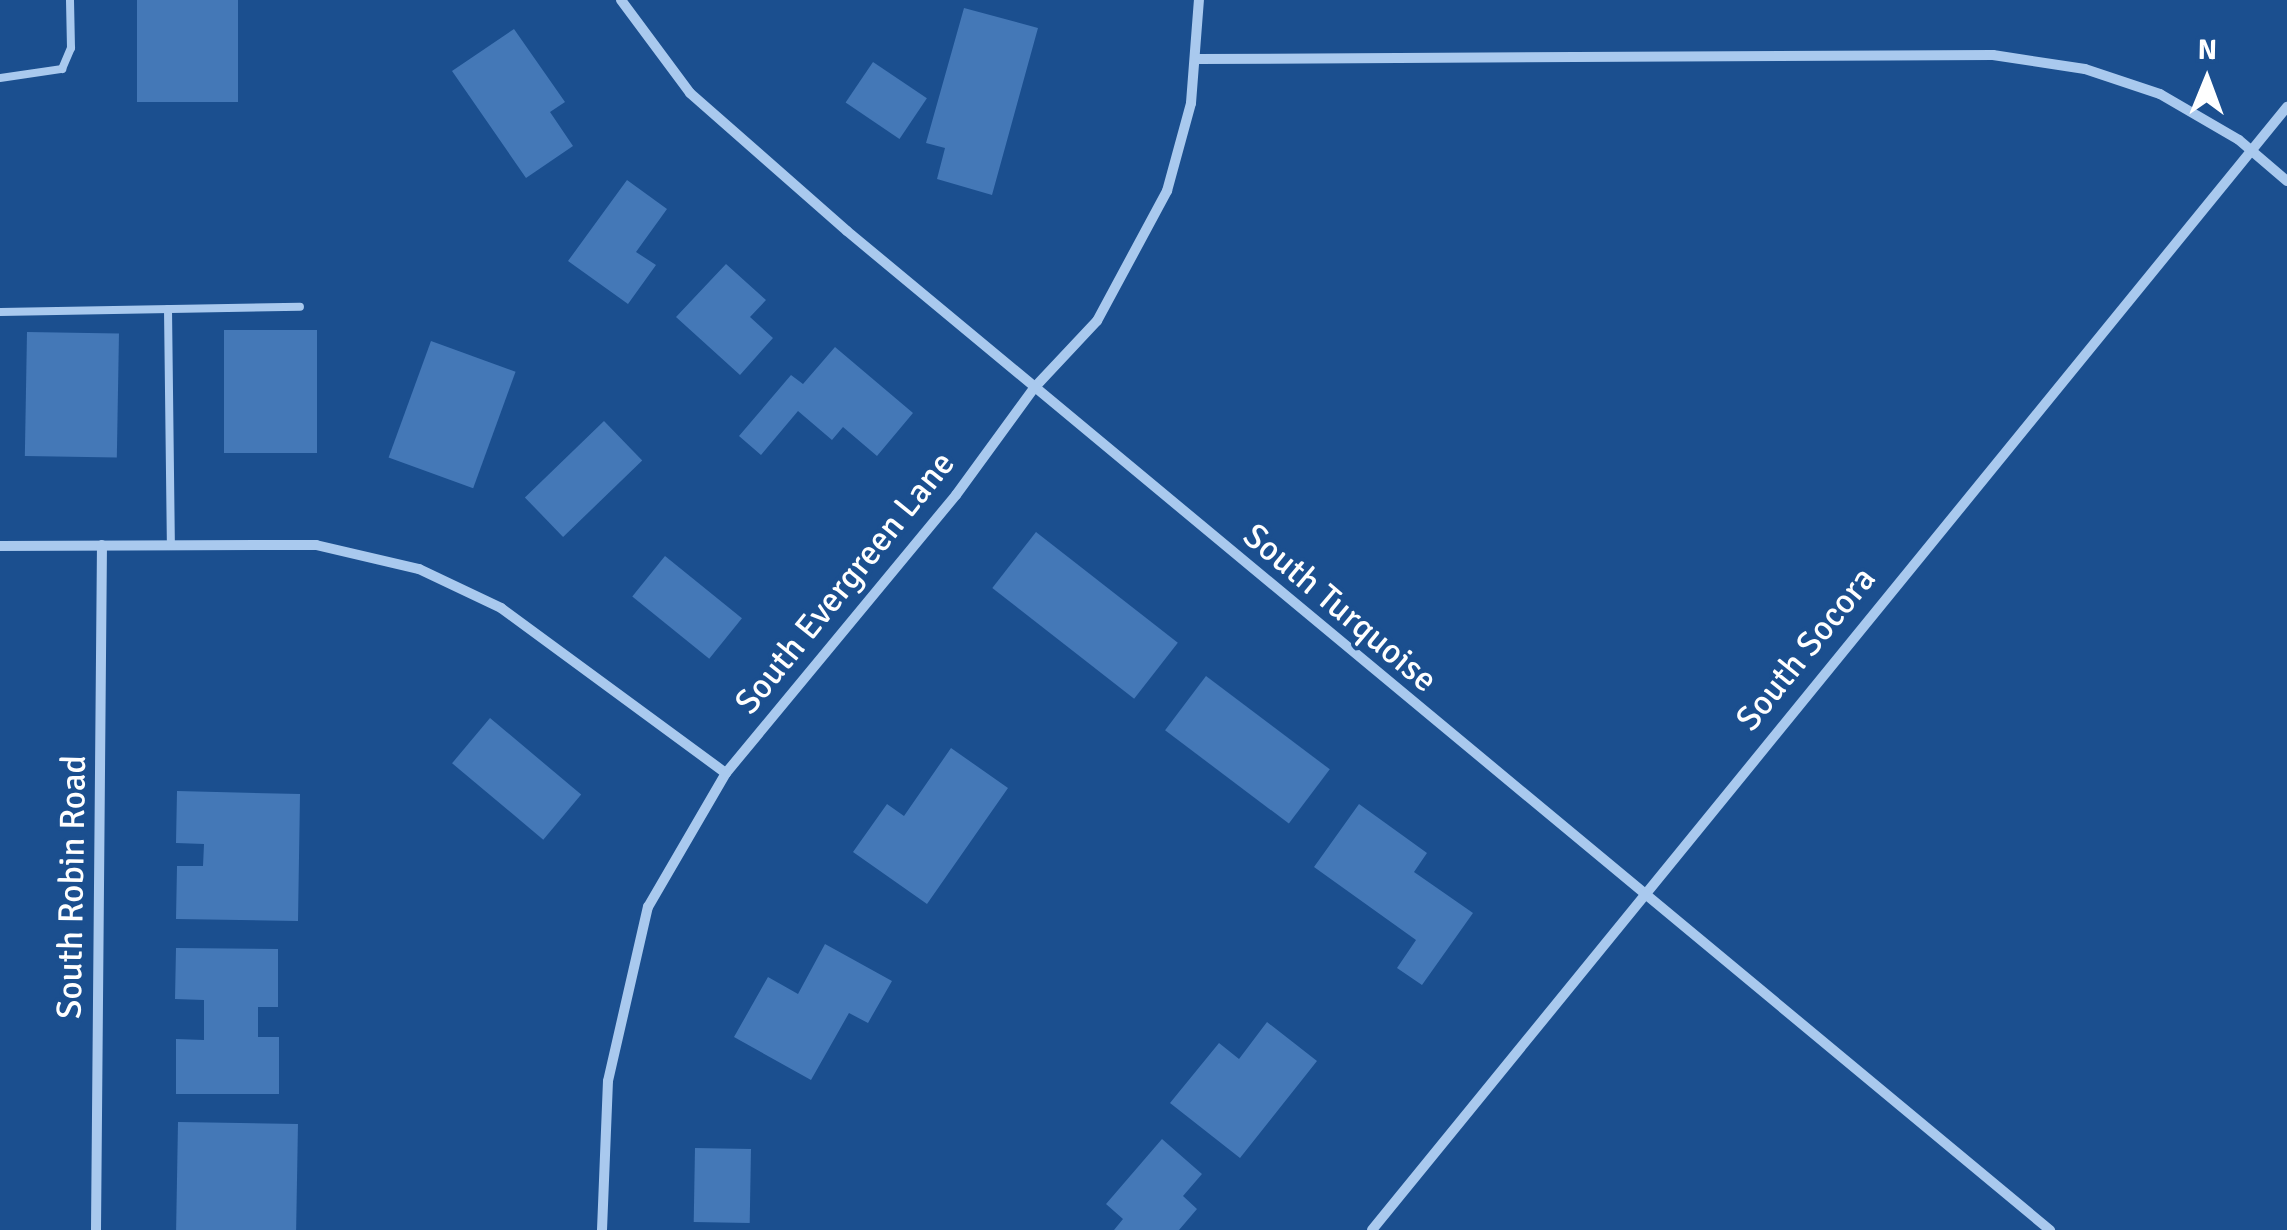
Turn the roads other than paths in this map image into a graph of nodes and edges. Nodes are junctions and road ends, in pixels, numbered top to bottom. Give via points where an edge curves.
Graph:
1 (70, 0) edge
2 (622, 0) edge
3 (1199, 0) edge
4 (1198, 59) junction
5 (0, 78) edge
6 (2287, 107) edge
7 (2251, 151) junction
8 (2287, 181) edge
9 (300, 306) dead end
10 (168, 308) junction
11 (0, 312) edge
12 (1034, 388) junction
13 (102, 545) junction
14 (171, 545) junction
15 (0, 546) edge
16 (726, 773) junction
17 (1641, 896) junction
18 (96, 1230) edge
19 (602, 1230) edge
20 (1372, 1230) edge
21 (2050, 1230) edge

1 - 5 lane via 70,48 62,70
2 - 12 street, South Turquoise via 690,93
3 - 4 street, South Evergreen Lane
4 - 7 street via 1993,55 2085,68 2160,94
4 - 12 street, South Evergreen Lane via 1166,192 1096,321
6 - 7 street, South Socora
7 - 8 street
7 - 17 street, South Socora
9 - 10 lane
10 - 11 lane
10 - 14 lane
12 - 16 street, South Evergreen Lane via 956,495
12 - 17 street, South Turquoise
13 - 14 street
13 - 15 street
13 - 18 street, South Robin Road
14 - 16 street via 316,545 420,569 501,608
16 - 19 street, South Evergreen Lane via 648,908 608,1081
17 - 20 street, South Socora
17 - 21 street, South Turquoise

